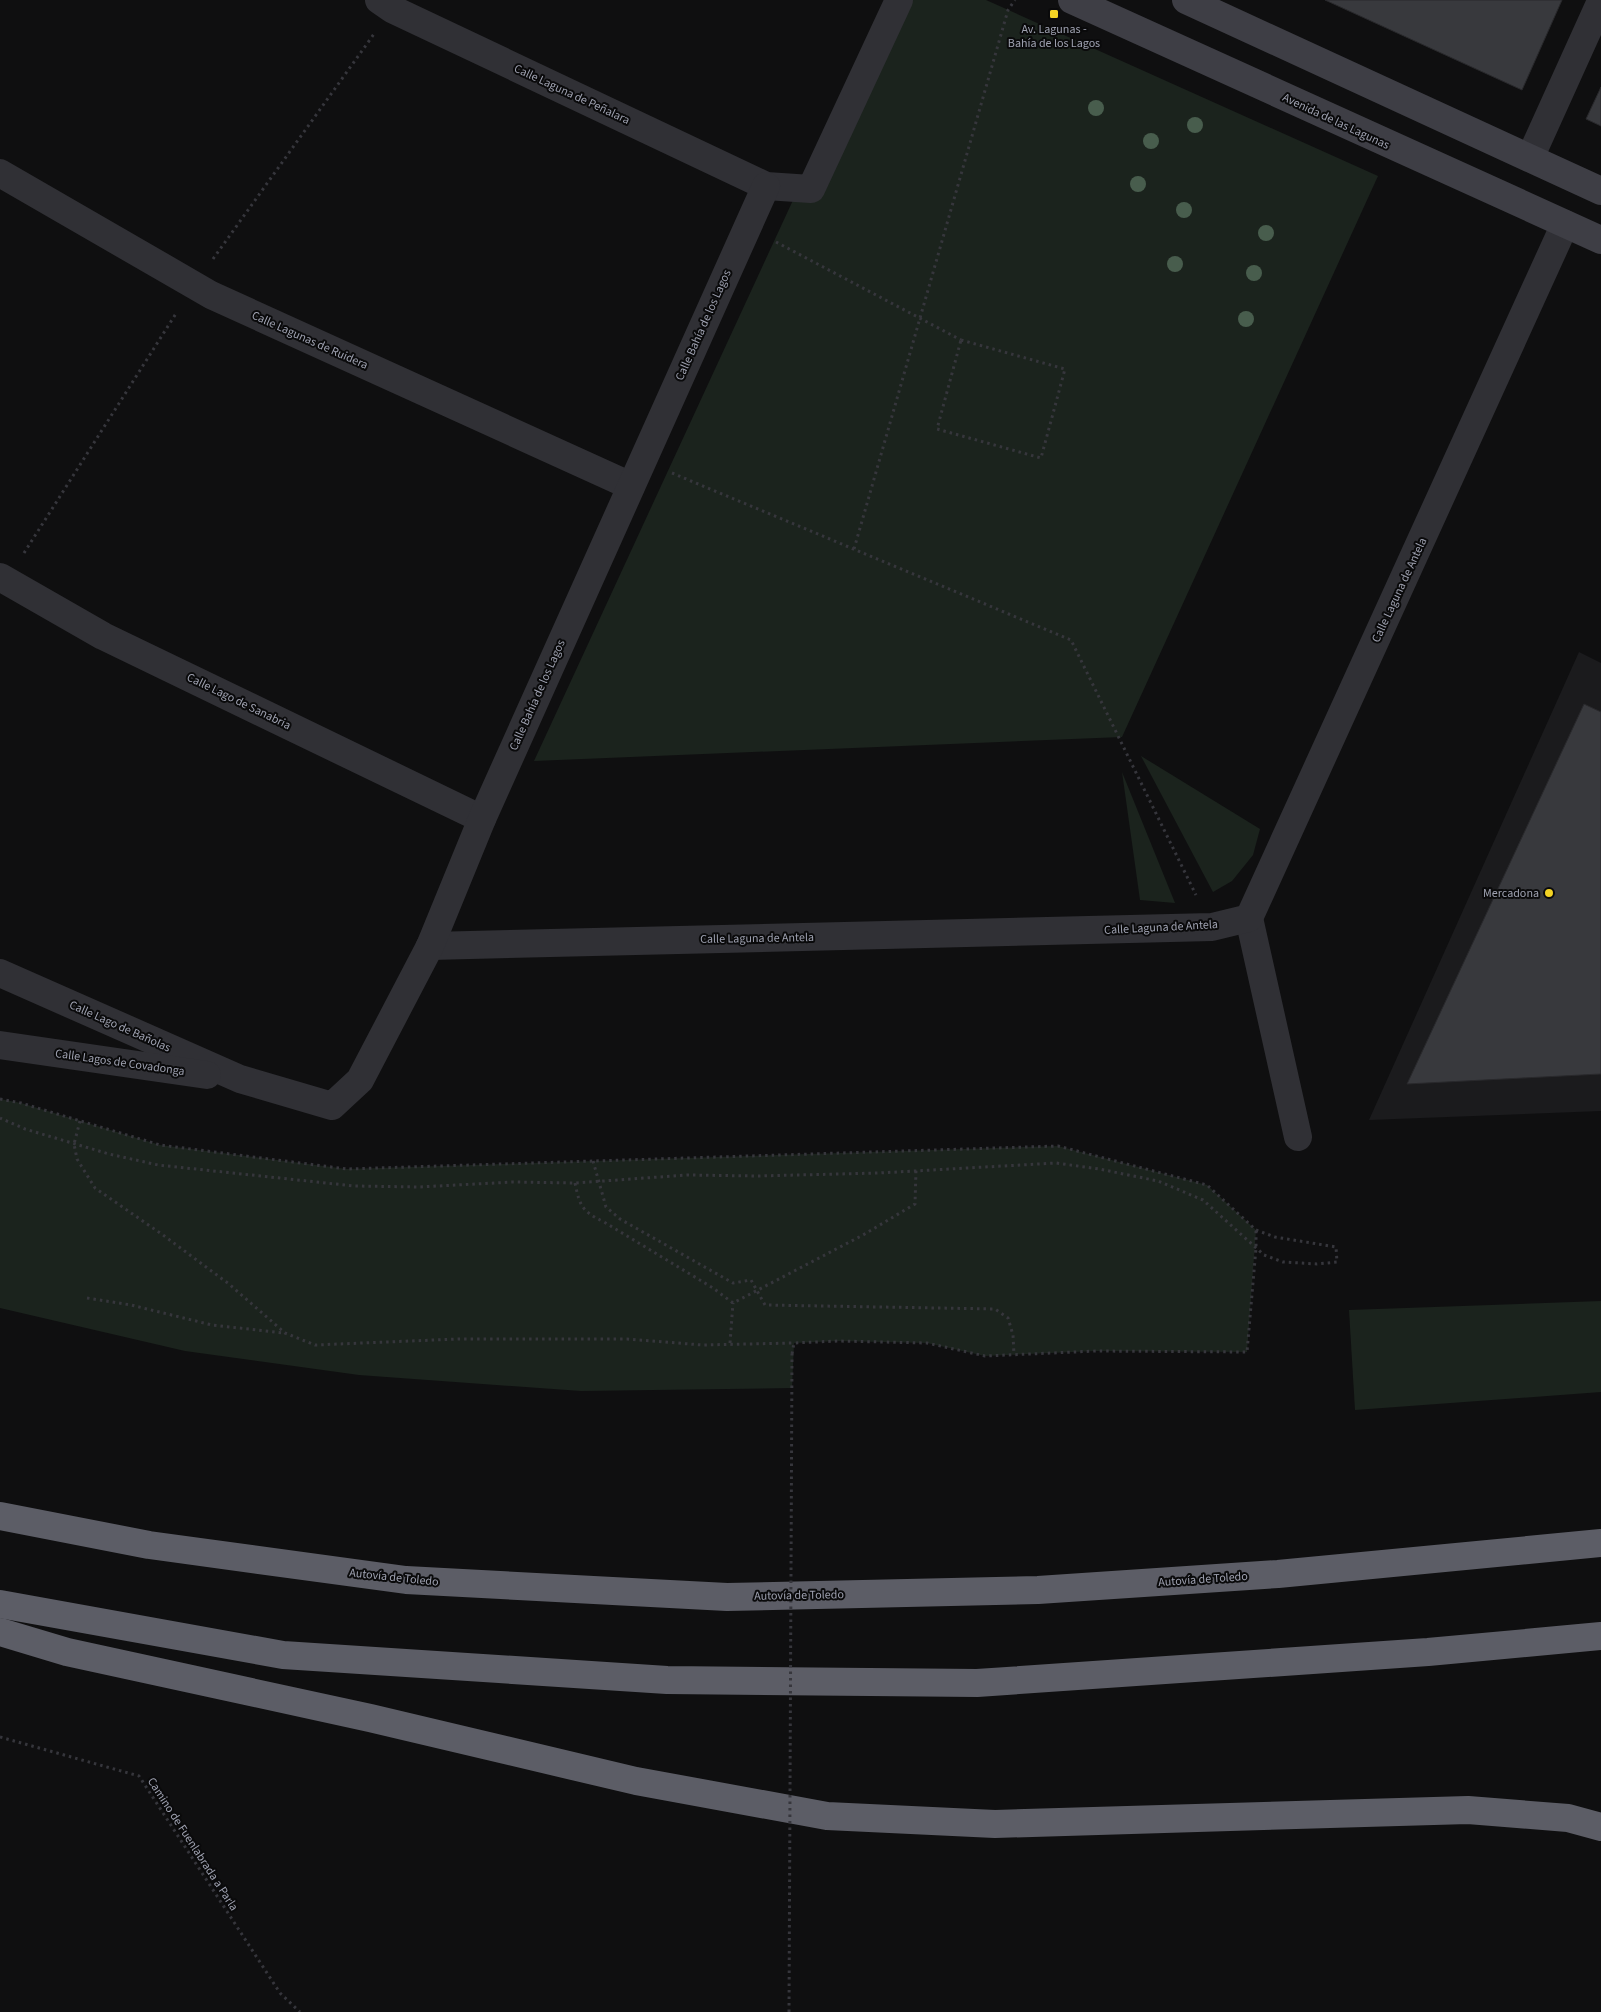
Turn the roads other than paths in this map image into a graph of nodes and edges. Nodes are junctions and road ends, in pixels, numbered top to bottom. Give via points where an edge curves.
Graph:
1 (378, 0) edge
2 (899, 0) edge
3 (1072, 0) edge
4 (1186, 0) edge
5 (1601, 1) edge
6 (1530, 158) junction
7 (0, 173) edge
8 (766, 186) junction
9 (1601, 190) edge
10 (1565, 224) junction
11 (1601, 240) edge
12 (631, 486) junction
13 (0, 577) edge
14 (482, 819) junction
15 (1249, 918) junction
16 (430, 946) junction
17 (0, 972) edge
18 (0, 1045) edge
19 (240, 1079) junction
20 (1298, 1136) dead end
21 (0, 1516) edge
22 (1601, 1543) edge
23 (0, 1604) edge
24 (0, 1632) edge
25 (1601, 1636) edge
26 (1601, 1828) edge

1 - 8 street, Calle Laguna de Peñalara
2 - 8 street via 811,189
3 - 10 main road, Avenida de las Lagunas
4 - 6 main road
5 - 6 street
6 - 9 main road
7 - 12 street, Calle Lagunas de Ruidera via 211,296
8 - 12 street, Calle Bahía de los Lagos
10 - 11 main road, Avenida de las Lagunas
10 - 15 street, Calle Laguna de Antela
12 - 14 street, Calle Bahía de los Lagos
13 - 14 street, Calle Lago de Sanabria via 103,636
14 - 16 street, Calle Bahía de los Lagos
15 - 16 street, Calle Laguna de Antela via 1212,927
15 - 20 street
16 - 19 street, Calle Bahía de los Lagos via 360,1080 332,1106
17 - 19 street, Calle Lago de Bañolas
18 - 19 street, Calle Lagos de Covadonga
21 - 22 highway, Autovía de Toledo via 149,1545 406,1580 727,1597 1038,1590 1278,1574
23 - 25 highway via 283,1655 667,1680 977,1683 1428,1652
24 - 26 highway via 67,1652 370,1718 636,1781 827,1816 995,1824 1468,1810 1568,1818

